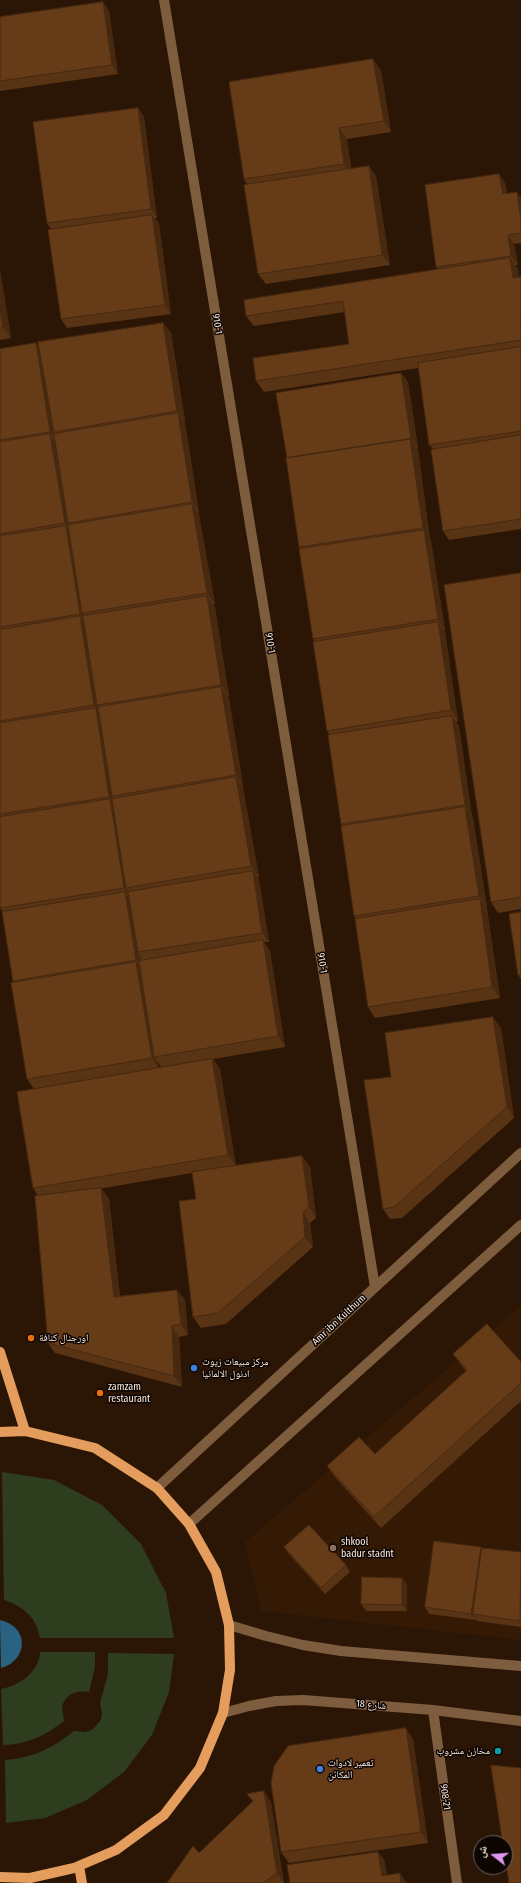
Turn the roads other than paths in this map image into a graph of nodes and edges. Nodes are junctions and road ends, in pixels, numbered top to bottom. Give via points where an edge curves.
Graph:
1 (164, 0) edge
2 (521, 1153) edge
3 (521, 1225) edge
4 (376, 1287) junction
5 (0, 1352) edge
6 (24, 1431) junction
7 (0, 1432) edge
8 (157, 1488) junction
9 (189, 1524) junction
10 (229, 1625) junction
11 (521, 1666) edge
12 (433, 1710) junction
13 (223, 1713) junction
14 (521, 1721) edge
15 (79, 1866) junction
16 (0, 1877) edge
17 (30, 1880) edge
18 (82, 1883) edge
19 (457, 1883) edge

1 - 4 street, 910-1
2 - 4 street, Amr ibn Kulthum
3 - 9 street
4 - 8 street, Amr ibn Kulthum
5 - 6 main road
6 - 7 main road
6 - 8 main road via 96,1448
8 - 9 main road
9 - 10 main road via 216,1572
10 - 11 street via 303,1645 341,1651
10 - 13 main road via 230,1670
12 - 13 street, شارع 18 via 303,1700 276,1701
12 - 14 street, شارع 18
12 - 19 street, 908-21
13 - 15 main road via 200,1768 164,1815 116,1850
15 - 17 main road
15 - 18 main road
16 - 17 main road

